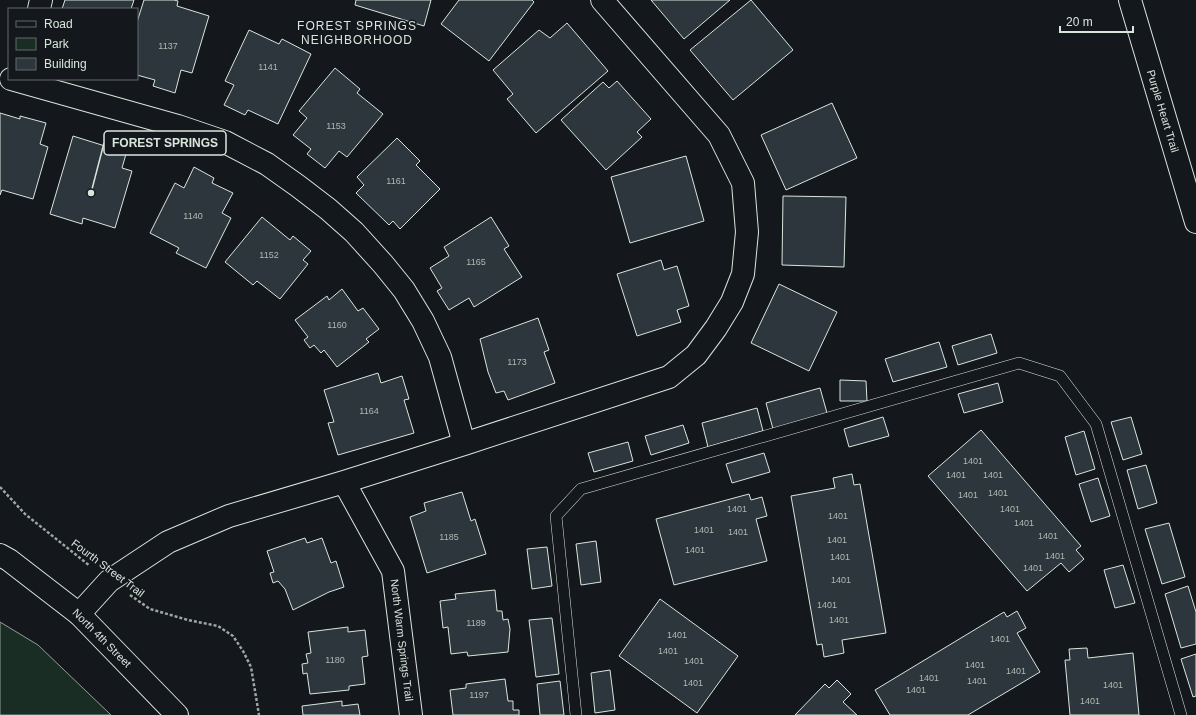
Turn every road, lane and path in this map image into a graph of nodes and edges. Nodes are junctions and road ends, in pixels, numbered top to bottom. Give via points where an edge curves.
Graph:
1 (602, 0) edge
2 (1130, 0) edge
3 (15, 80) edge
4 (1196, 222) edge
5 (464, 444) junction
6 (344, 482) junction
7 (0, 487) edge
8 (0, 555) edge
9 (109, 581) junction
10 (79, 614) junction
11 (177, 715) edge
12 (259, 715) edge
13 (411, 715) edge
14 (576, 715) edge
15 (1181, 715) edge

1 - 5 main road via 720,135 743,183 746,232 743,274 732,302 716,328 696,355 669,376
2 - 4 main road, Purple Heart Trail
3 - 5 main road via 178,126 225,142 267,164 328,209 354,232 383,264 404,290 423,321 440,357
5 - 6 main road
6 - 9 main road via 229,516 168,542
6 - 13 main road, North Warm Springs Trail via 393,571
7 - 9 path, Fourth Street Trail via 25,514
8 - 10 main road, North 4th Street
9 - 10 main road
9 - 12 path, Fourth Street Trail via 150,609 218,626 233,636 251,667
10 - 11 main road, North 4th Street
14 - 15 lane via 556,516 581,489 1019,363 1060,376 1096,424

